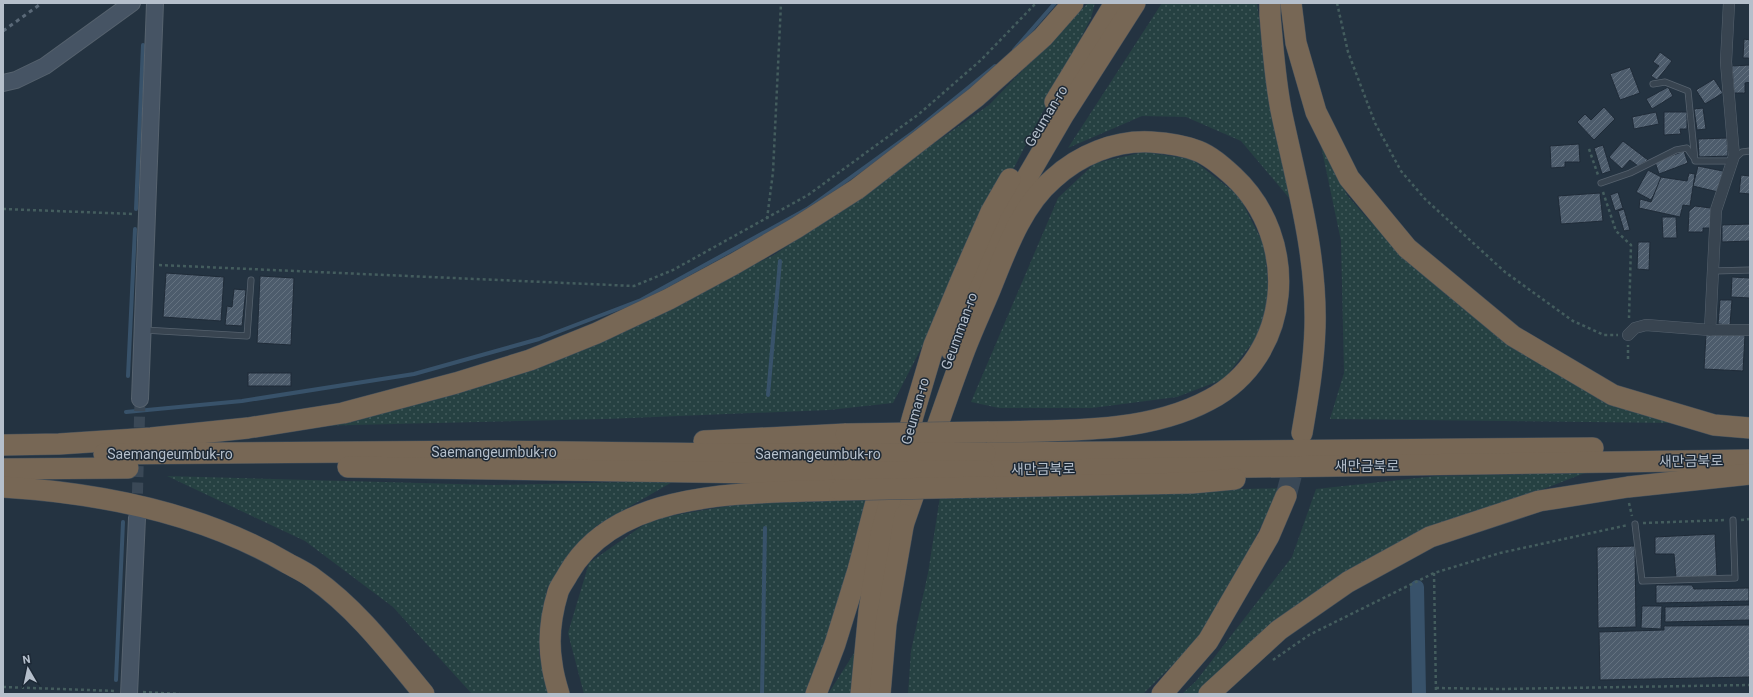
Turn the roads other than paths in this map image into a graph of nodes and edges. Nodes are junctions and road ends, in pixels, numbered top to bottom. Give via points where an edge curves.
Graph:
1 (132, 3) edge
2 (155, 3) edge
3 (1073, 3) edge
4 (1115, 3) edge
5 (1135, 3) edge
6 (1270, 3) edge
7 (1291, 3) edge
8 (1729, 3) edge
9 (3, 83) edge
10 (1653, 84) dead end
11 (1750, 151) edge
12 (1695, 161) junction
13 (1732, 161) junction
14 (1601, 183) road end
15 (1750, 270) edge
16 (1714, 271) junction
17 (962, 278) junction
18 (251, 280) dead end
19 (142, 329) junction
20 (1710, 330) junction
21 (1750, 330) edge
22 (1628, 335) road end
23 (140, 399) tunnel mouth
24 (1750, 428) edge
25 (1302, 433) tunnel mouth
26 (3, 445) edge
27 (1750, 448) edge
28 (3, 454) edge
29 (1750, 460) edge
30 (843, 462) junction
31 (3, 469) edge
32 (985, 470) junction
33 (1750, 474) edge
34 (3, 487) edge
35 (1286, 496) tunnel mouth
36 (137, 518) tunnel mouth
37 (1733, 520) road end
38 (1635, 524) road end
39 (902, 528) junction
40 (361, 619) junction
41 (129, 693) edge
42 (424, 694) edge
43 (438, 694) edge
44 (559, 694) edge
45 (816, 694) edge
46 (861, 694) edge
47 (880, 694) edge
48 (1162, 694) edge
49 (1209, 694) edge

1 - 9 street via 45,66 16,80
2 - 19 street
3 - 26 highway via 1043,37 976,97 857,189 734,264 597,334 530,360 343,413 248,428 150,438
4 - 17 highway, Geuman-ro via 991,212
5 - 39 highway, Geumman-ro via 1064,114 1011,206 960,322 935,398
6 - 25 highway via 1282,113 1300,191 1313,282 1315,327
7 - 24 highway via 1296,43 1316,112 1349,178 1407,248 1513,336 1613,394 1714,425
8 - 13 street via 1726,62 1734,156
10 - 12 lane via 1665,82 1688,91
11 - 13 lane via 1742,152
12 - 13 lane
12 - 14 lane via 1687,148 1676,150 1630,173
13 - 16 street via 1716,210
15 - 16 lane
16 - 20 street
17 - 45 highway via 900,416 872,510 856,577
17 - 46 highway, Geuman-ro via 934,345 881,534 869,612
18 - 19 lane via 247,336
19 - 23 street
20 - 21 street
20 - 22 street via 1646,325 1635,328
27 - 32 highway, 새만금북로 via 1365,449
28 - 30 highway, Saemangeumbuk-ro via 497,451 738,454
29 - 32 highway, 새만금북로
30 - 31 highway, Saemangeumbuk-ro via 759,473 312,466
30 - 32 highway, Saemangeumbuk-ro, bridge
30 - 32 highway, bridge
30 - 39 highway, bridge via 987,432 1089,429 1142,422 1176,414 1227,389 1260,352 1273,324 1278,297 1279,269 1274,241 1262,212 1245,187 1222,166 1199,151 1168,143 1138,142 1109,147 1077,161 1051,180 1032,204 1009,242 961,359
30 - 44 highway via 709,498 660,508 631,518 604,533 575,561 558,591 551,626 552,664
33 - 49 highway via 1540,501 1430,537 1348,582 1279,630
34 - 40 highway via 41,489 105,499 174,514 216,528 261,547 313,578
35 - 48 highway via 1269,536 1208,641
36 - 41 street
37 - 38 lane via 1735,578 1642,581
39 - 47 highway, Geumman-ro via 886,624
40 - 42 highway
40 - 43 highway

